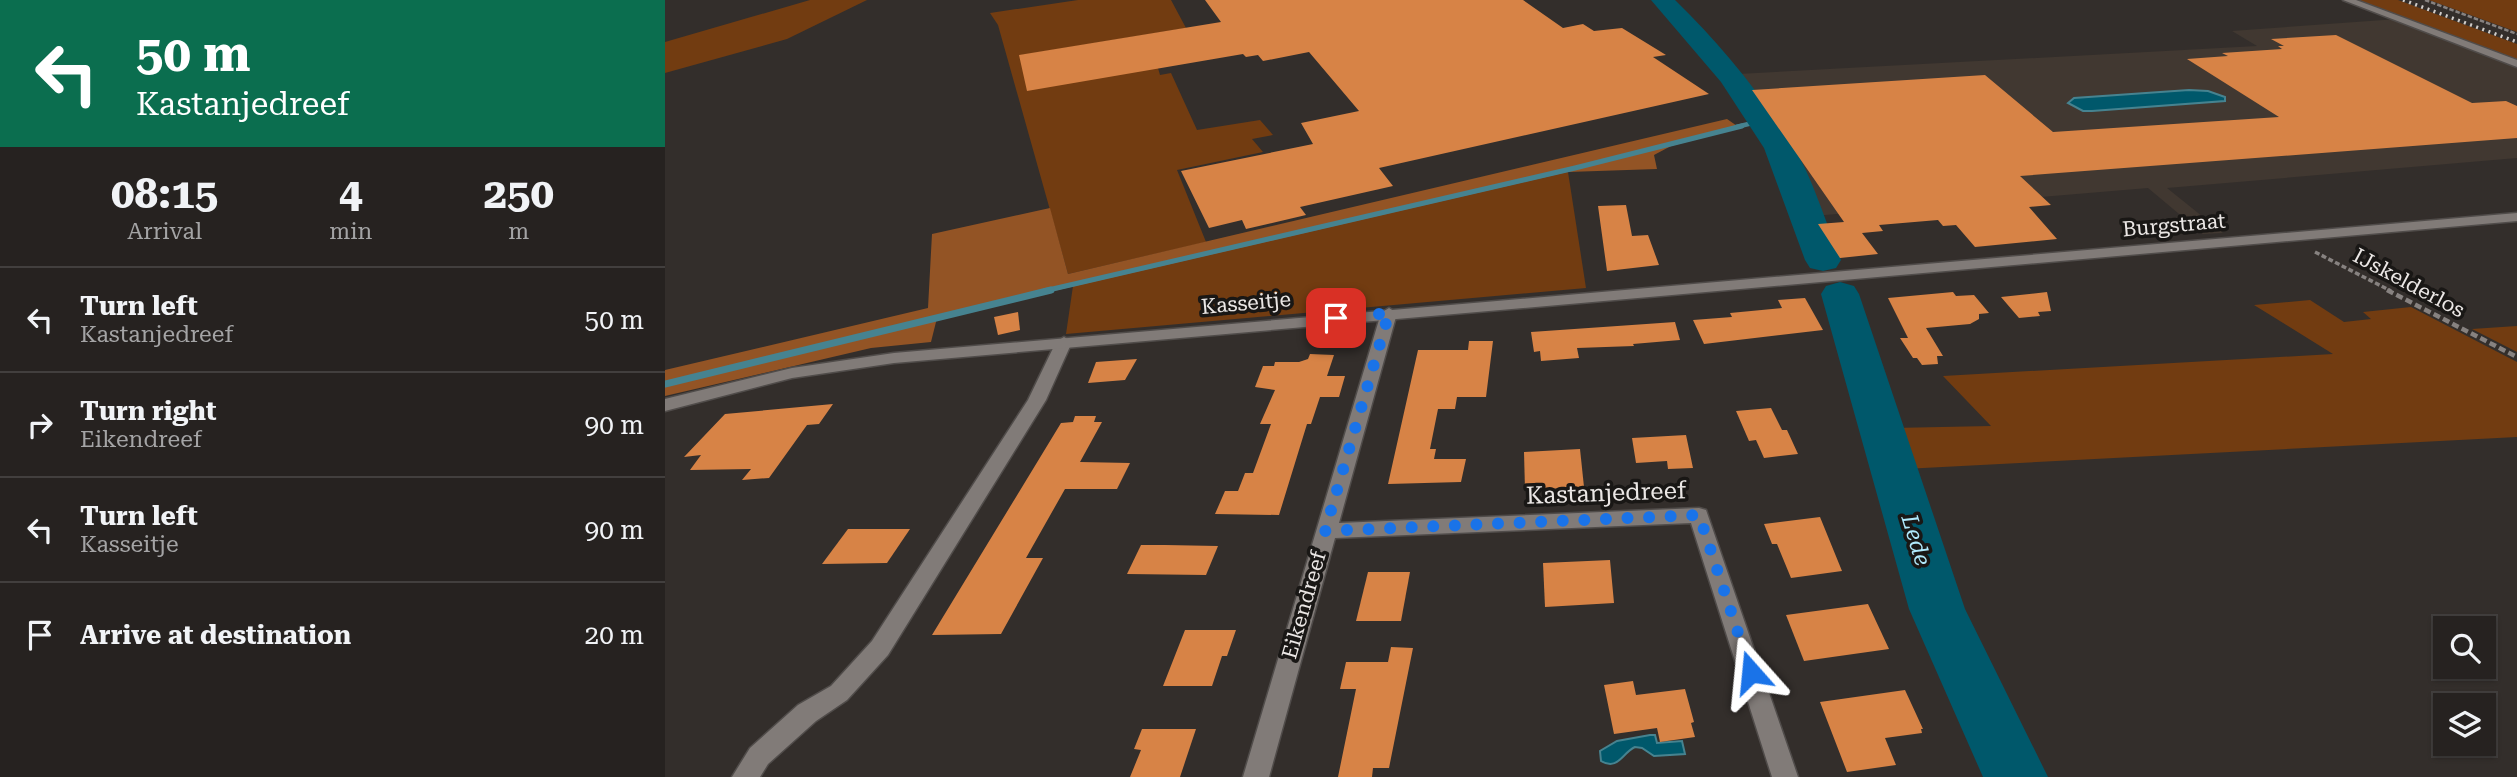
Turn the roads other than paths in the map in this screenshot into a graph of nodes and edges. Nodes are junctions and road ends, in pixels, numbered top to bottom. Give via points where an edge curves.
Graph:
1 (2348, 0) edge
2 (2517, 64) edge
3 (2517, 217) edge
4 (1835, 276) joint
5 (1389, 313) junction
6 (1064, 342) junction
7 (665, 405) edge
8 (1325, 531) junction
9 (745, 777) edge
10 (1256, 777) edge
11 (1785, 777) edge

1 - 2 street
3 - 4 street, Burgstraat
4 - 5 street, Kasseitje
5 - 6 street, Kasseitje
5 - 8 street, Eikendreef
6 - 7 street, Kasseitje via 849,362
6 - 9 street via 1037,400 880,648 839,693 807,713 759,756
8 - 10 street, Eikendreef
8 - 11 street, Kastanjedreef via 1699,515

